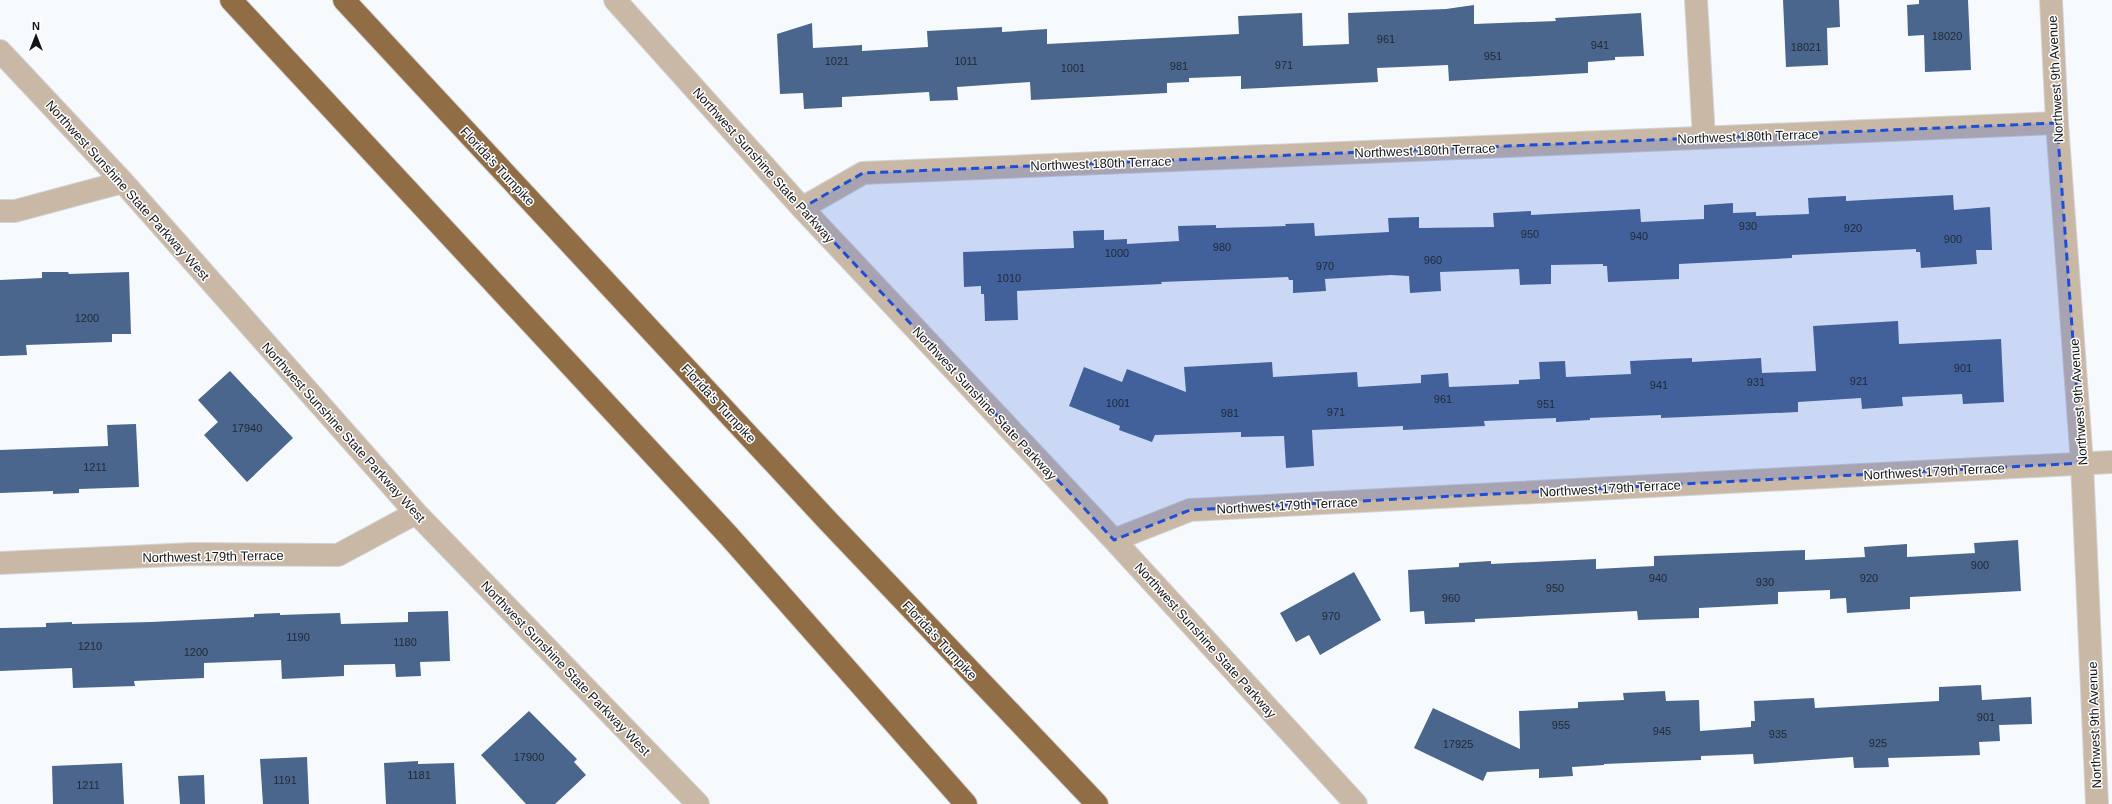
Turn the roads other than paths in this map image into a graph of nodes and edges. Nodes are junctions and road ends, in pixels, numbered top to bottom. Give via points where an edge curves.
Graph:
1 (231, 0) edge
2 (344, 0) edge
3 (615, 0) edge
4 (1696, 0) edge
5 (2051, 0) edge
6 (0, 51) edge
7 (2057, 123) junction
8 (1704, 138) junction
9 (123, 182) junction
10 (802, 208) junction
11 (0, 211) edge
12 (2112, 462) edge
13 (2082, 463) junction
14 (416, 513) junction
15 (1114, 540) junction
16 (0, 563) edge
17 (698, 804) edge
18 (966, 804) edge
19 (1096, 804) edge
20 (1356, 804) edge
21 (2097, 804) edge

1 - 18 highway via 728,535
2 - 19 highway, Florida's Turnpike via 828,521
3 - 10 street, Northwest Sunshine State Parkway
4 - 8 street
5 - 7 street, Northwest 9th Avenue
6 - 9 street, Northwest Sunshine State Parkway West
7 - 8 street, Northwest 180th Terrace
7 - 13 street, Northwest 9th Avenue
8 - 10 street, Northwest 180th Terrace via 863,173
9 - 11 street via 15,210
9 - 14 street, Northwest Sunshine State Parkway West
10 - 15 street, Northwest Sunshine State Parkway
12 - 13 street, Northwest 179th Terrace
13 - 15 street, Northwest 179th Terrace via 1190,510
13 - 21 street, Northwest 9th Avenue
14 - 16 street, Northwest 179th Terrace via 338,555 193,554
14 - 17 street, Northwest Sunshine State Parkway West
15 - 20 street, Northwest Sunshine State Parkway

